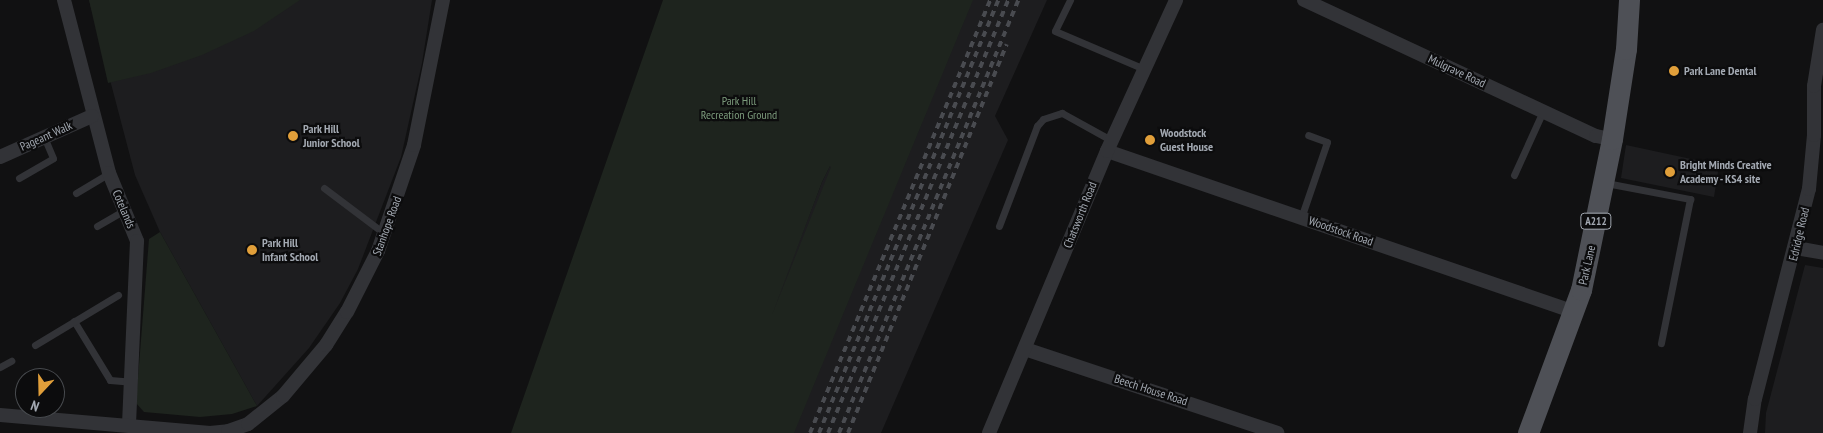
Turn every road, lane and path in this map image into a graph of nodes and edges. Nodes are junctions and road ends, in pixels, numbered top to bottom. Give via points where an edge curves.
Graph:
1 (64, 0) edge
2 (443, 0) edge
3 (1070, 0) edge
4 (1176, 0) edge
5 (1304, 0) edge
6 (1629, 0) edge
7 (1823, 30) edge
8 (1144, 70) junction
9 (1543, 111) junction
10 (92, 116) junction
11 (1308, 135) dead end
12 (44, 137) junction
13 (1612, 138) junction
14 (1109, 146) junction
15 (0, 157) edge
16 (109, 172) junction
17 (1514, 175) dead end
18 (18, 178) dead end
19 (1604, 183) junction
20 (324, 188) dead end
21 (76, 193) dead end
22 (125, 210) junction
23 (1301, 218) junction
24 (97, 226) dead end
25 (999, 226) dead end
26 (385, 235) junction
27 (1796, 248) junction
28 (1823, 254) edge
29 (118, 295) dead end
30 (1575, 312) junction
31 (74, 321) junction
32 (1661, 343) dead end
33 (35, 345) dead end
34 (1025, 348) junction
35 (11, 361) dead end
36 (0, 367) edge
37 (131, 382) junction
38 (0, 415) edge
39 (135, 428) edge
40 (989, 433) edge
41 (1276, 433) edge
42 (1528, 433) edge
43 (1750, 433) edge

1 - 10 street, Cotelands
2 - 26 street, Stanhope Road via 414,144
3 - 8 lane via 1055,31
4 - 8 street, Chatsworth Road
5 - 9 street, Mulgrave Road
6 - 13 main road, Park Lane / A212 via 1626,49
7 - 27 street, Edridge Road via 1814,86 1812,166
8 - 14 street, Chatsworth Road
9 - 13 street, Mulgrave Road via 1596,136
9 - 17 lane
10 - 12 street, Pageant Walk
10 - 16 street, Cotelands
11 - 23 lane via 1327,142
12 - 15 street, Pageant Walk
12 - 18 lane via 54,158
13 - 19 main road, Park Lane / A212
14 - 23 street, Woodstock Road
14 - 25 lane via 1062,113 1043,119 1037,126
14 - 34 street, Chatsworth Road
16 - 21 lane
16 - 22 street, Cotelands
19 - 30 main road, Park Lane / A212
19 - 32 lane via 1690,198
20 - 26 lane
22 - 24 lane
22 - 37 street, Cotelands via 138,250
23 - 30 street, Woodstock Road
26 - 39 street, Stanhope Road via 359,291 326,345 288,391 259,417 239,428 210,433
27 - 28 street
27 - 43 street, Edridge Road via 1755,399
29 - 31 lane
30 - 42 main road, Park Lane / A212
31 - 33 lane
31 - 37 lane via 110,380
34 - 40 street, Chatsworth Road
34 - 41 street, Beech House Road
35 - 36 lane
37 - 39 street, Cotelands
38 - 39 street, Stanhope Road

